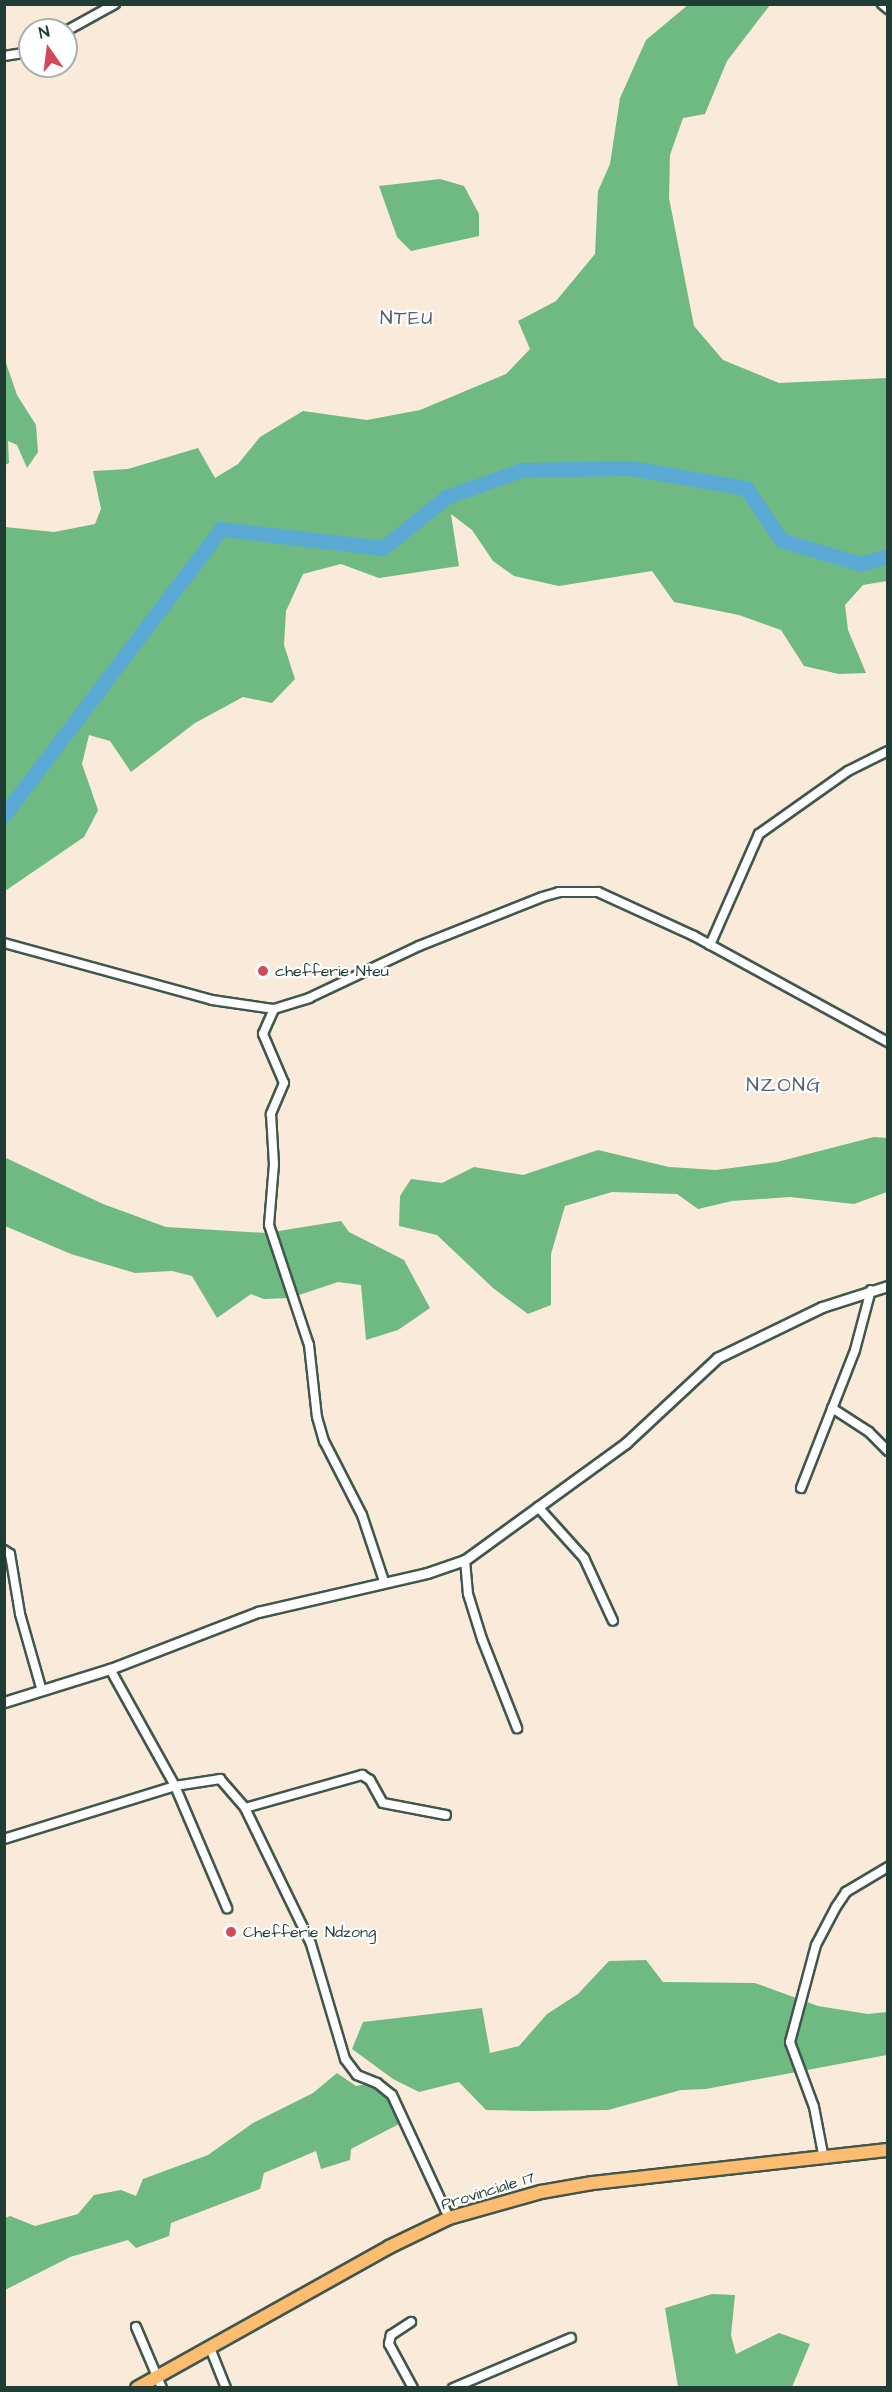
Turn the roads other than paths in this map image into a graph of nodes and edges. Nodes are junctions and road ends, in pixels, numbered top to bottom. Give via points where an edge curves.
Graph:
1 (115, 4) edge
2 (882, 4) edge
3 (888, 9) edge
4 (78, 24) edge
5 (888, 751) edge
6 (4, 943) edge
7 (710, 945) junction
8 (274, 1009) junction
9 (888, 1042) edge
10 (888, 1286) edge
11 (871, 1290) junction
12 (832, 1408) junction
13 (888, 1450) edge
14 (801, 1488) dead end
15 (538, 1507) junction
16 (4, 1550) edge
17 (465, 1560) junction
18 (384, 1581) junction
19 (613, 1621) dead end
20 (110, 1669) junction
21 (42, 1691) junction
22 (4, 1702) edge
23 (517, 1728) dead end
24 (174, 1786) junction
25 (245, 1808) junction
26 (446, 1815) dead end
27 (4, 1839) edge
28 (888, 1867) edge
29 (227, 1908) dead end
30 (888, 2150) edge
31 (824, 2159) junction
32 (450, 2218) junction
33 (411, 2322) dead end
34 (136, 2327) dead end
35 (571, 2338) dead end
36 (210, 2348) junction
37 (160, 2382) edge
38 (137, 2388) edge
39 (226, 2388) edge
40 (413, 2388) edge
41 (453, 2388) edge

1 - 4 street
2 - 3 street
5 - 7 street via 848,771 759,834
6 - 8 street via 212,1000
7 - 8 street via 619,899 598,892 559,892 440,938 309,998
7 - 9 street
8 - 18 street via 263,1034 284,1083 271,1114 274,1164 269,1225 309,1345 317,1417 324,1442 362,1515
10 - 11 street
11 - 12 street via 855,1350
11 - 15 street via 822,1307 717,1358 626,1443
12 - 13 street
12 - 14 street
15 - 17 street
15 - 19 street via 584,1558
16 - 21 street via 10,1554 20,1614
17 - 18 street via 427,1573
17 - 23 street via 468,1594
18 - 20 street via 258,1612
20 - 21 street
20 - 24 street
21 - 22 street
24 - 25 street via 220,1779
24 - 27 street
24 - 29 street
25 - 26 street via 362,1774 383,1803
25 - 32 street via 311,1944 345,2059 357,2075 392,2095
28 - 31 street via 846,1892 836,1907 816,1945 790,2042 814,2107
30 - 31 main road, Provinciale 17
31 - 32 main road, Provinciale 17 via 592,2183 532,2194
32 - 36 main road, Provinciale 17 via 389,2247
33 - 40 street via 391,2335 388,2344
34 - 37 street
35 - 41 street
36 - 37 main road, Provinciale 17
36 - 39 street
37 - 38 main road, Provinciale 17

